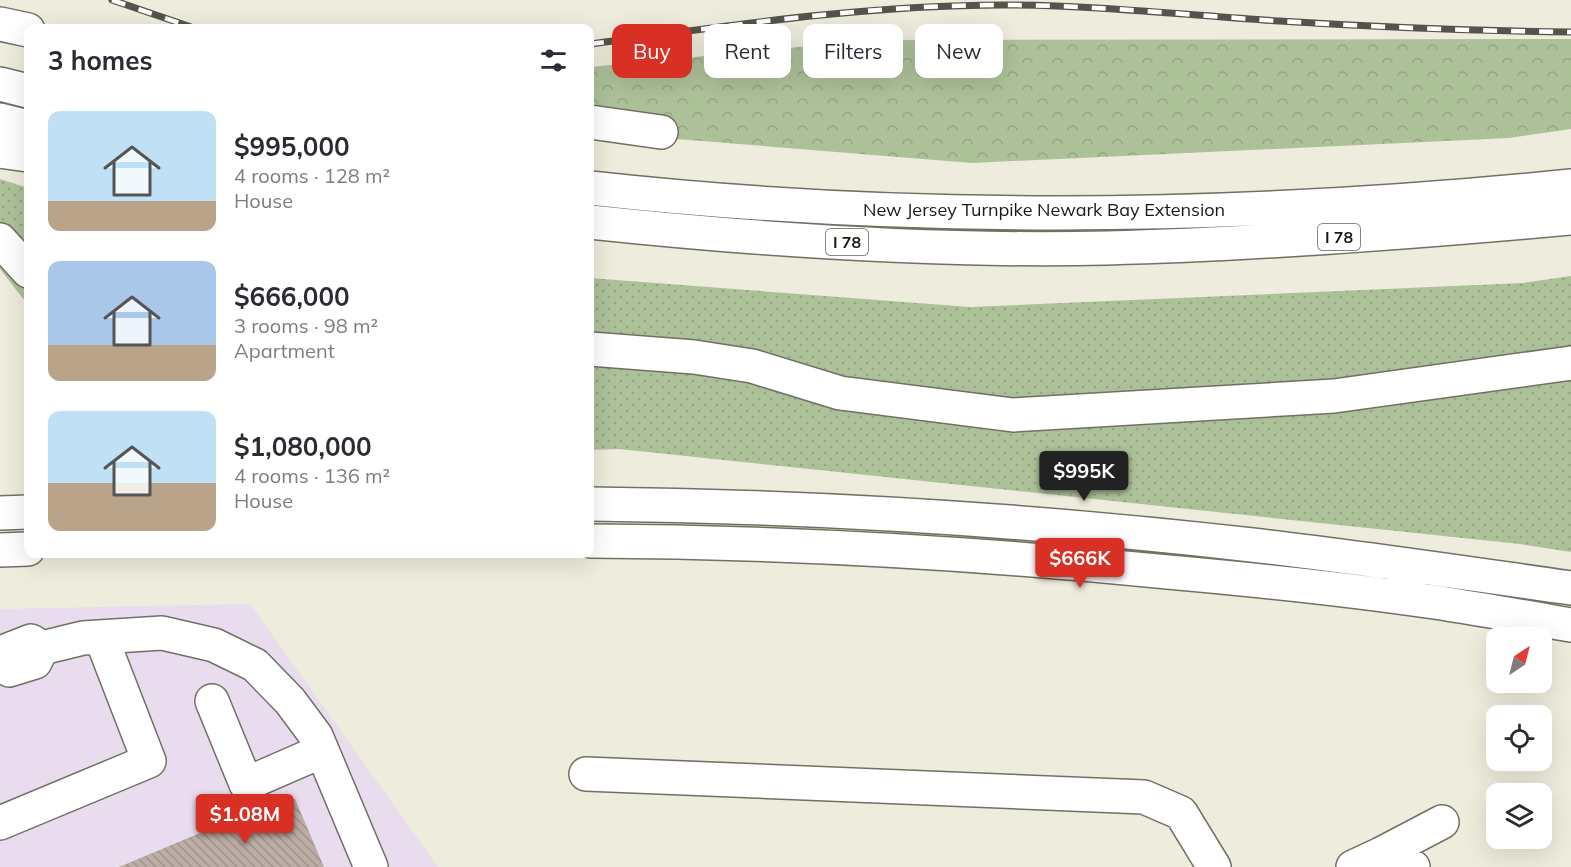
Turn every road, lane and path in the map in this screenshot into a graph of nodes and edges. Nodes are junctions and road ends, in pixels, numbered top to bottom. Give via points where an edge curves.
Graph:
1 (0, 24) edge
2 (24, 29) edge
3 (0, 84) edge
4 (24, 90) edge
5 (0, 120) edge
6 (594, 123) edge
7 (24, 126) edge
8 (661, 132) dead end
9 (0, 151) edge
10 (24, 154) edge
11 (1571, 186) edge
12 (594, 188) edge
13 (1571, 218) edge
14 (594, 222) edge
15 (0, 240) edge
16 (24, 267) edge
17 (594, 349) edge
18 (1571, 363) edge
19 (594, 504) edge
20 (24, 512) edge
21 (0, 513) edge
22 (594, 541) edge
23 (24, 549) edge
24 (0, 550) edge
25 (1571, 588) edge
26 (1571, 625) edge
27 (101, 637) junction
28 (42, 648) junction
29 (0, 657) edge
30 (0, 664) edge
31 (212, 701) dead end
32 (322, 751) junction
33 (586, 774) dead end
34 (1442, 822) dead end
35 (0, 823) edge
36 (1367, 861) edge
37 (371, 867) edge
38 (1214, 867) edge
39 (1413, 867) edge

1 - 2 main road
3 - 4 main road
5 - 7 main road
6 - 8 main road
9 - 10 main road
11 - 12 main road, New Jersey Turnpike Newark Bay Extension / I 78 via 1395,202 1106,213 741,202
13 - 14 main road, New Jersey Turnpike Newark Bay Extension / I 78 via 1389,234 1106,248 740,237
15 - 16 main road
17 - 18 main road via 752,366 840,393 1013,415 1334,396
19 - 25 main road via 799,510 1067,526 1253,545
20 - 21 main road
22 - 26 main road via 871,548 1071,562 1421,600
23 - 24 main road
27 - 28 main road
27 - 32 main road via 162,633 214,645 255,665 290,701 316,736
27 - 35 main road via 149,761
28 - 29 main road via 31,641 3,652
28 - 30 main road via 35,662 9,670
31 - 32 main road via 246,784
32 - 37 main road
33 - 38 main road via 1144,796 1181,813
34 - 36 main road
36 - 39 main road

